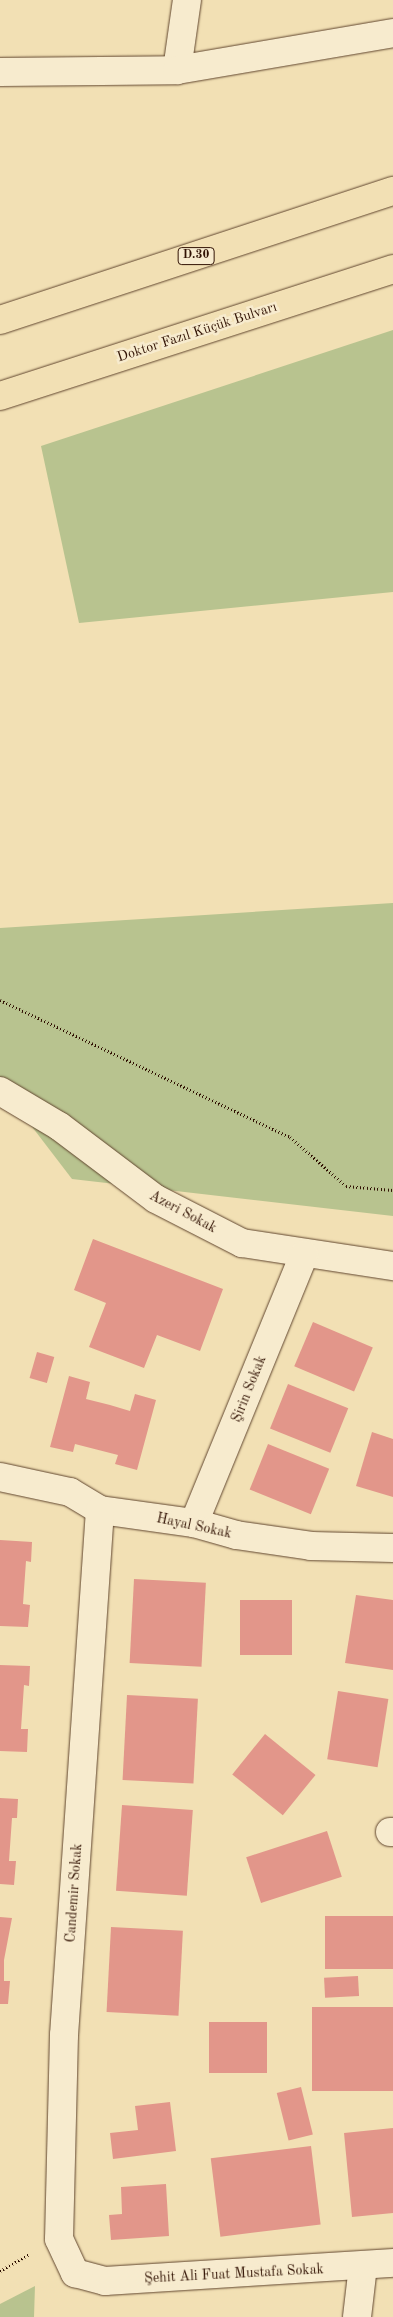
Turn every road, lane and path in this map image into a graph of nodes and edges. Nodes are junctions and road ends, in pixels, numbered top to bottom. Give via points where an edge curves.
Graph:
1 (187, 0) edge
2 (393, 33) edge
3 (177, 70) junction
4 (0, 72) edge
5 (393, 191) edge
6 (393, 269) edge
7 (0, 320) edge
8 (0, 396) edge
9 (0, 1000) edge
10 (0, 1091) edge
11 (393, 1190) edge
12 (304, 1255) junction
13 (393, 1266) edge
14 (0, 1477) edge
15 (100, 1510) junction
16 (194, 1523) junction
17 (393, 1548) edge
18 (393, 2263) edge
19 (364, 2266) junction
20 (75, 2273) joint
21 (357, 2317) edge

1 - 3 street
2 - 3 street
3 - 4 street
5 - 7 highway, D.30
6 - 8 highway, Doktor Fazıl Küçük Bulvarı
9 - 11 path via 290,1137 346,1186
10 - 12 street, Azeri Sokak via 59,1126 156,1199 242,1242
12 - 13 street, Azeri Sokak
12 - 16 street, Şirin Sokak
14 - 15 street, Hayal Sokak via 70,1492
15 - 16 street, Hayal Sokak
15 - 20 street, Candemir Sokak via 64,2035 59,2239
16 - 17 street, Hayal Sokak via 236,1535 311,1546
18 - 19 street, Şehit Ali Fuat Mustafa Sokak
19 - 20 street, Şehit Ali Fuat Mustafa Sokak via 105,2281
19 - 21 street

